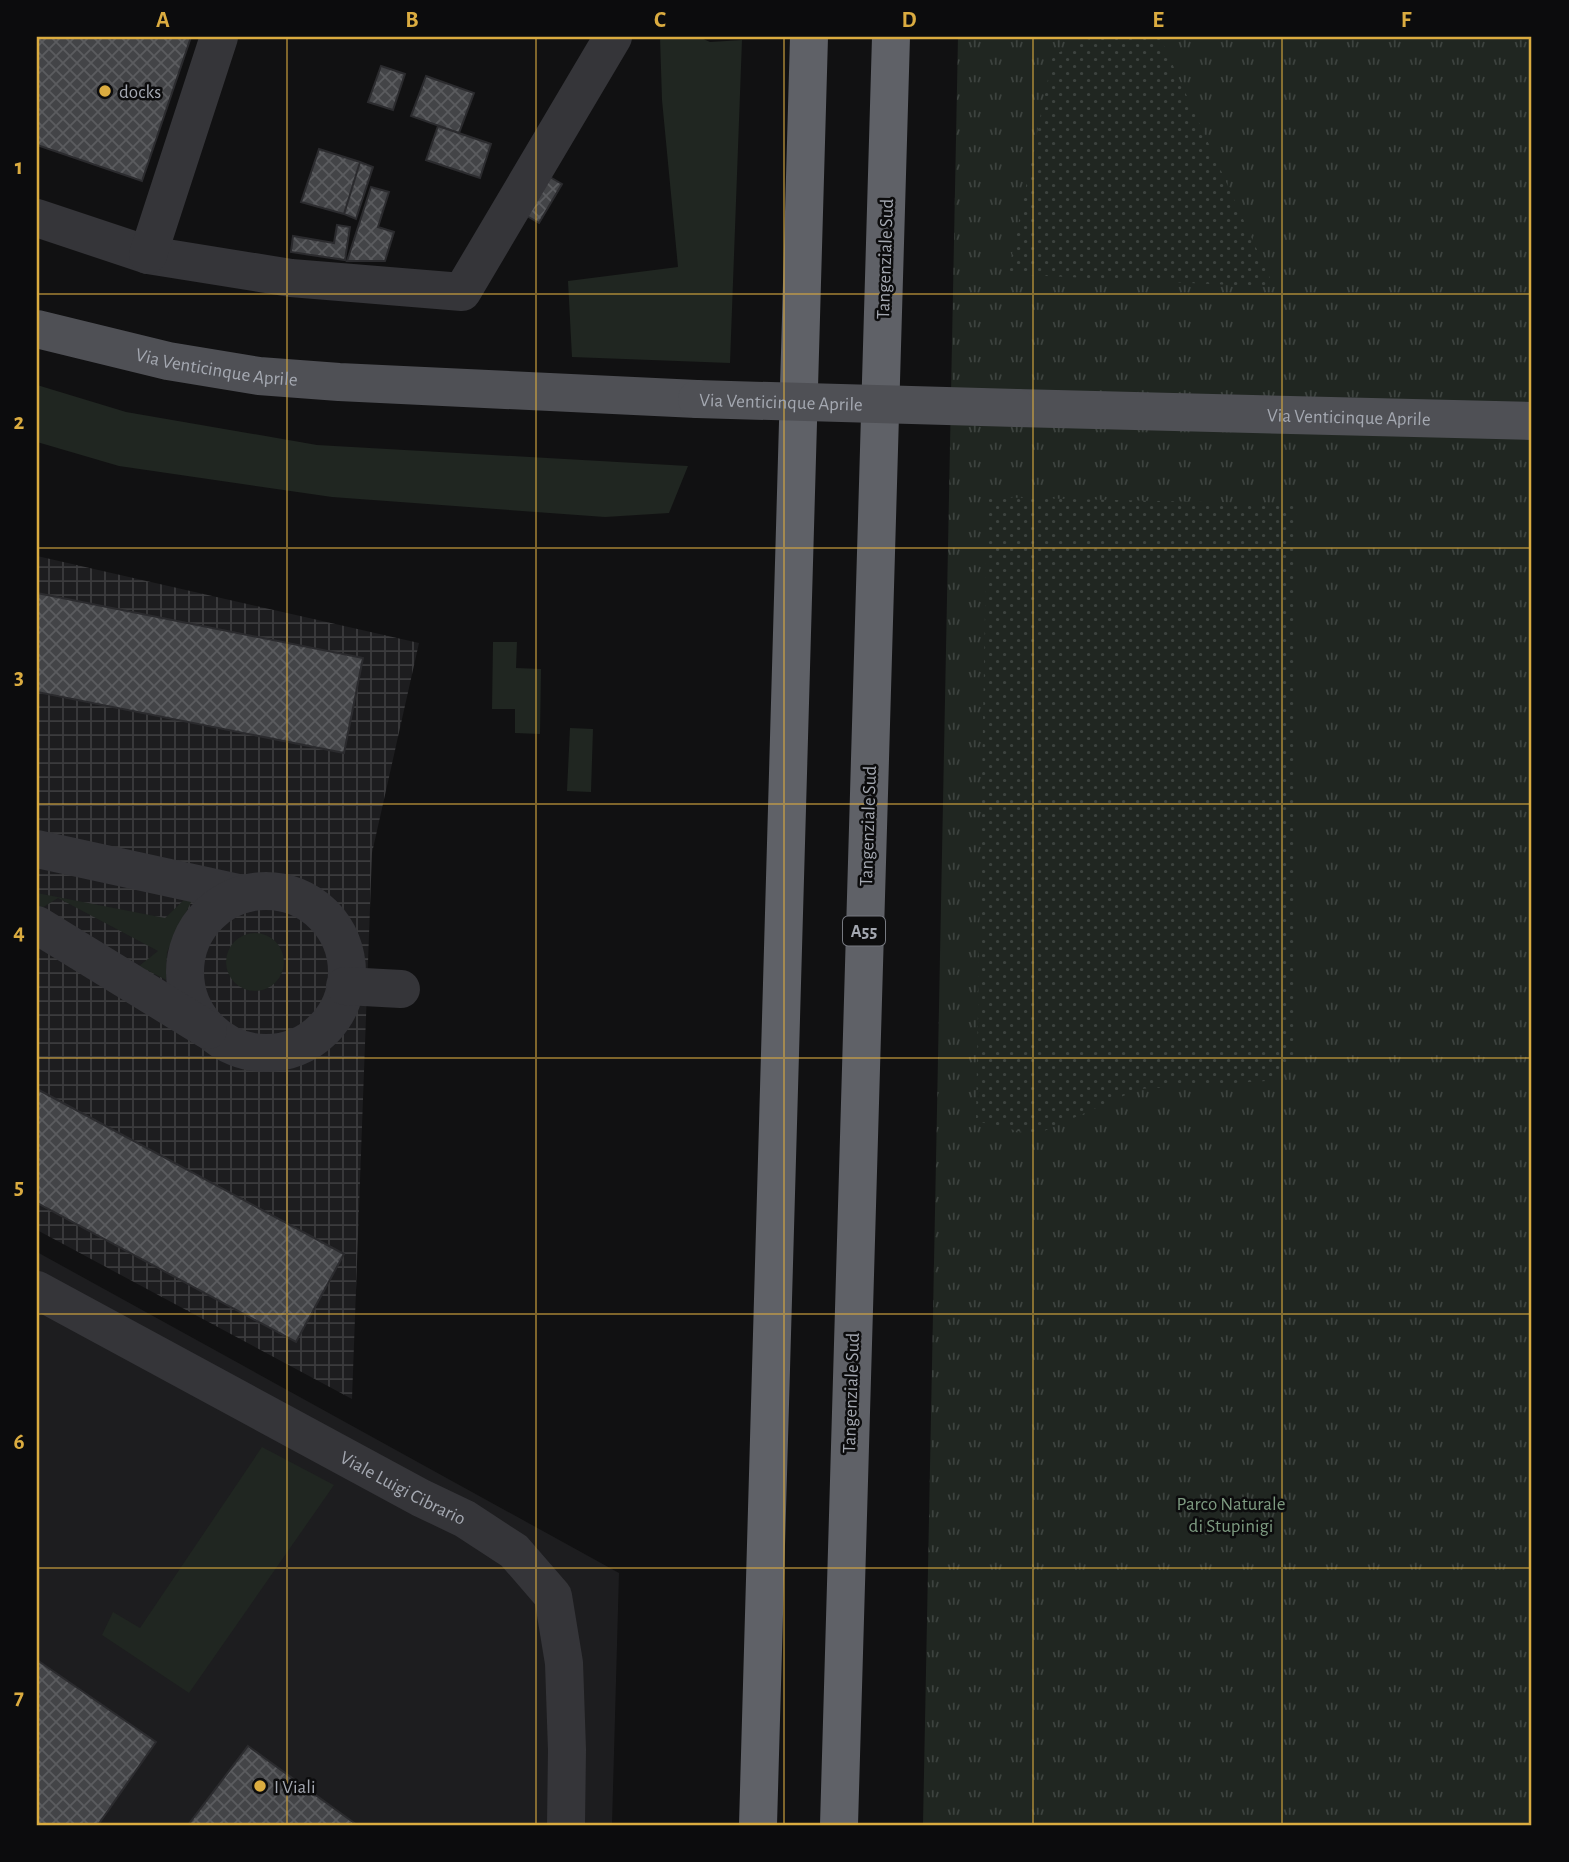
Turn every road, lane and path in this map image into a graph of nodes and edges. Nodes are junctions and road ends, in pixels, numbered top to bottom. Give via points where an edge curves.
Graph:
1 (219, 37) edge
2 (612, 37) edge
3 (809, 37) edge
4 (891, 37) edge
5 (37, 218) edge
6 (148, 255) junction
7 (37, 329) edge
8 (1532, 421) edge
9 (37, 849) edge
10 (243, 894) junction
11 (37, 925) edge
12 (345, 986) junction
13 (401, 989) dead end
14 (211, 1032) junction
15 (37, 1290) edge
16 (843, 1682) junction
17 (566, 1825) edge
18 (758, 1825) edge
19 (839, 1825) edge
20 (863, 1825) edge

1 - 6 street
2 - 6 street via 462,292 291,278
3 - 18 highway
4 - 16 highway, Tangenziale Sud / A55
5 - 6 street
7 - 8 main road, Via Venticinque Aprile, bridge via 168,361 339,383 696,399
9 - 10 street
10 - 12 street via 271,890 308,901 330,920 344,946
10 - 14 street via 210,912 193,935 186,958 186,986 194,1009
11 - 14 street
12 - 13 street
12 - 14 street via 340,1007 328,1026 306,1043 279,1052 256,1053
15 - 17 street, Viale Luigi Cibrario via 465,1519 514,1551 553,1596 564,1663
16 - 19 highway, Tangenziale Sud / A55
16 - 20 highway

